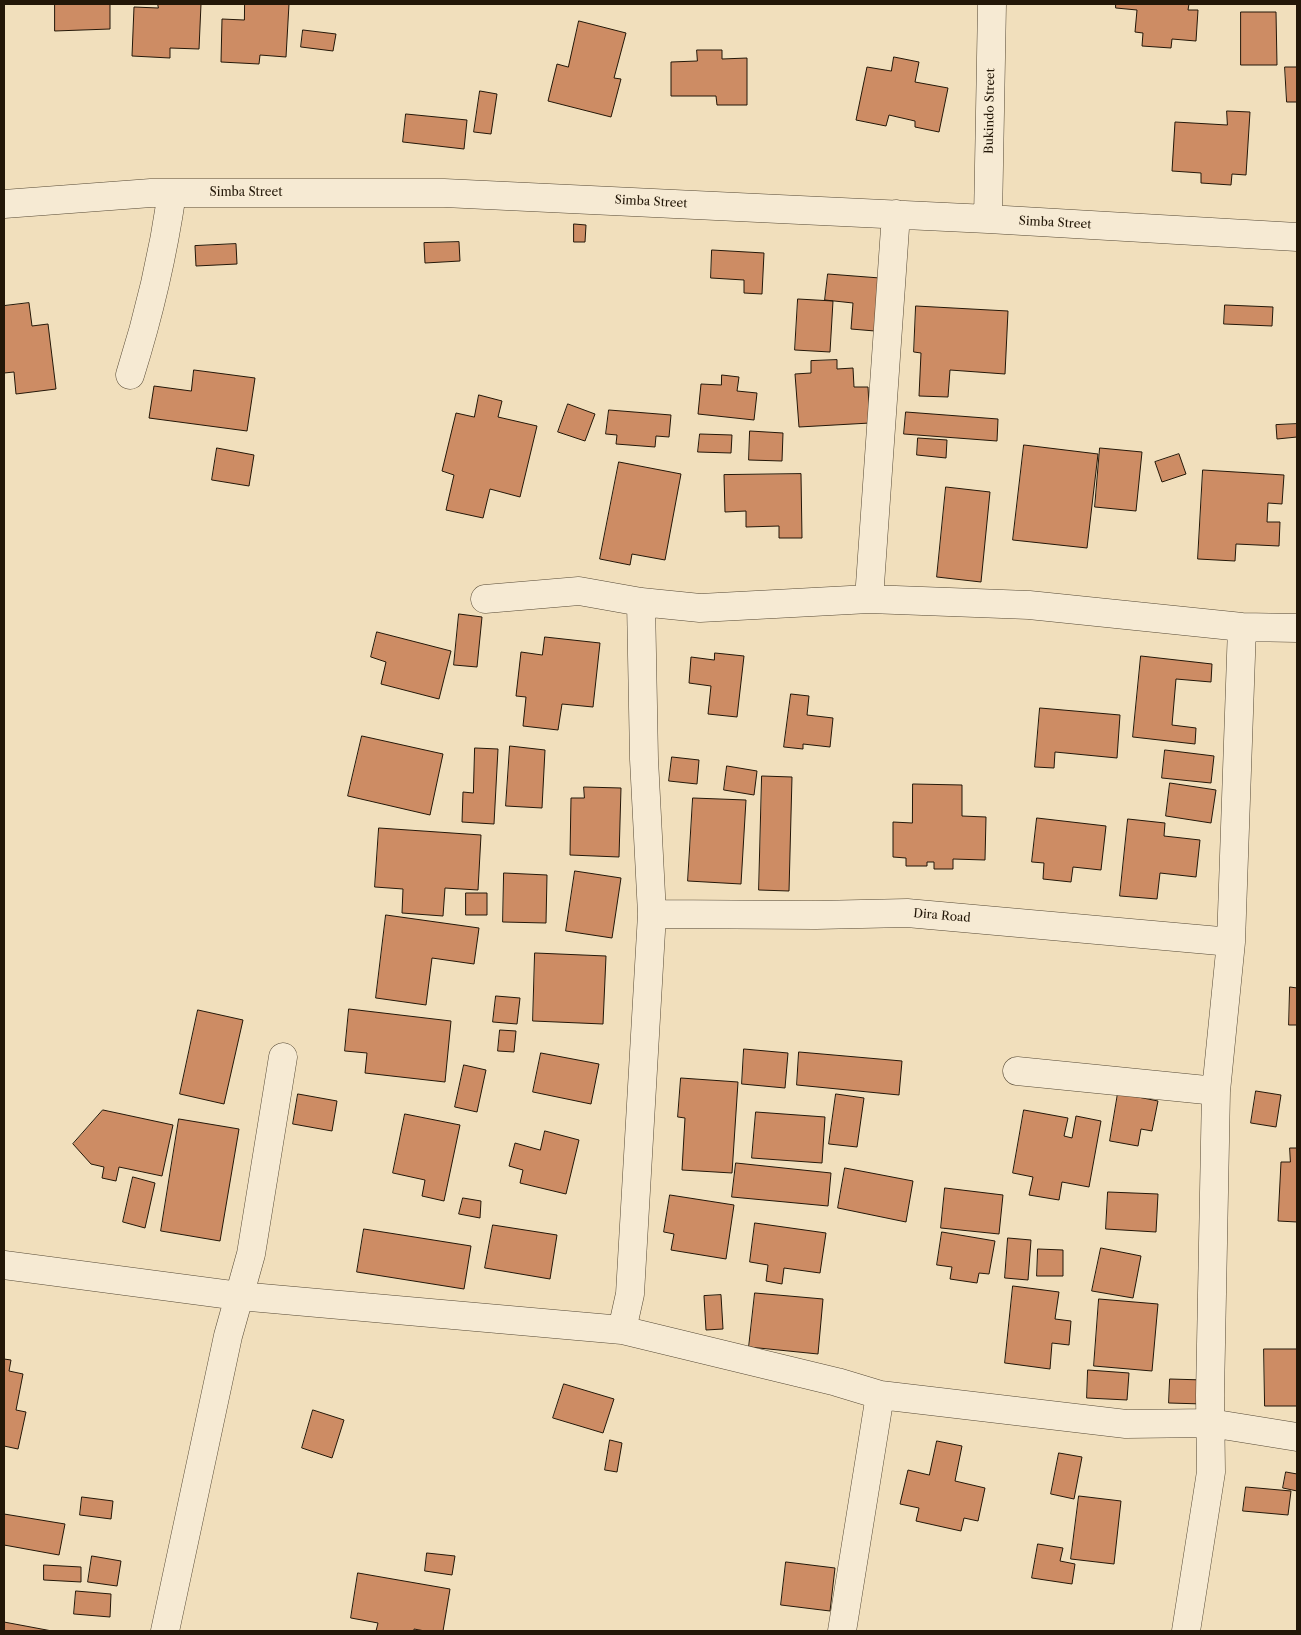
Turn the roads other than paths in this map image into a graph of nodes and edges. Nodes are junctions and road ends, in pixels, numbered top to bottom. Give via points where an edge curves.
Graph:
1 (992, 4) edge
2 (172, 193) junction
3 (4, 204) edge
4 (896, 214) junction
5 (988, 219) junction
6 (1297, 237) edge
7 (130, 375) dead end
8 (486, 599) dead end
9 (869, 599) junction
10 (641, 602) junction
11 (1242, 627) junction
12 (1297, 628) edge
13 (652, 914) junction
14 (1230, 942) junction
15 (283, 1057) dead end
16 (1017, 1071) dead end
17 (1216, 1091) junction
18 (4, 1265) edge
19 (239, 1296) junction
20 (622, 1330) junction
21 (880, 1395) junction
22 (1210, 1424) junction
23 (1297, 1437) edge
24 (165, 1631) edge
25 (842, 1631) edge
26 (1186, 1631) edge

1 - 5 street, Bukindo Street
2 - 3 street, Simba Street
2 - 4 street, Simba Street via 444,193
2 - 7 street via 157,279
4 - 5 street, Simba Street
4 - 9 street
5 - 6 street, Simba Street
8 - 10 street via 579,591
9 - 10 street via 700,608
9 - 11 street via 1029,606
10 - 13 street via 644,760
11 - 12 street
11 - 14 street
13 - 14 street, Dira Road via 907,913
13 - 20 street via 630,1294
14 - 17 street
15 - 19 street via 252,1254
16 - 17 street
17 - 22 street
18 - 19 street
19 - 20 street
19 - 24 street
20 - 21 street
21 - 22 street via 1126,1424
21 - 25 street
22 - 23 street
22 - 26 street via 1211,1472

